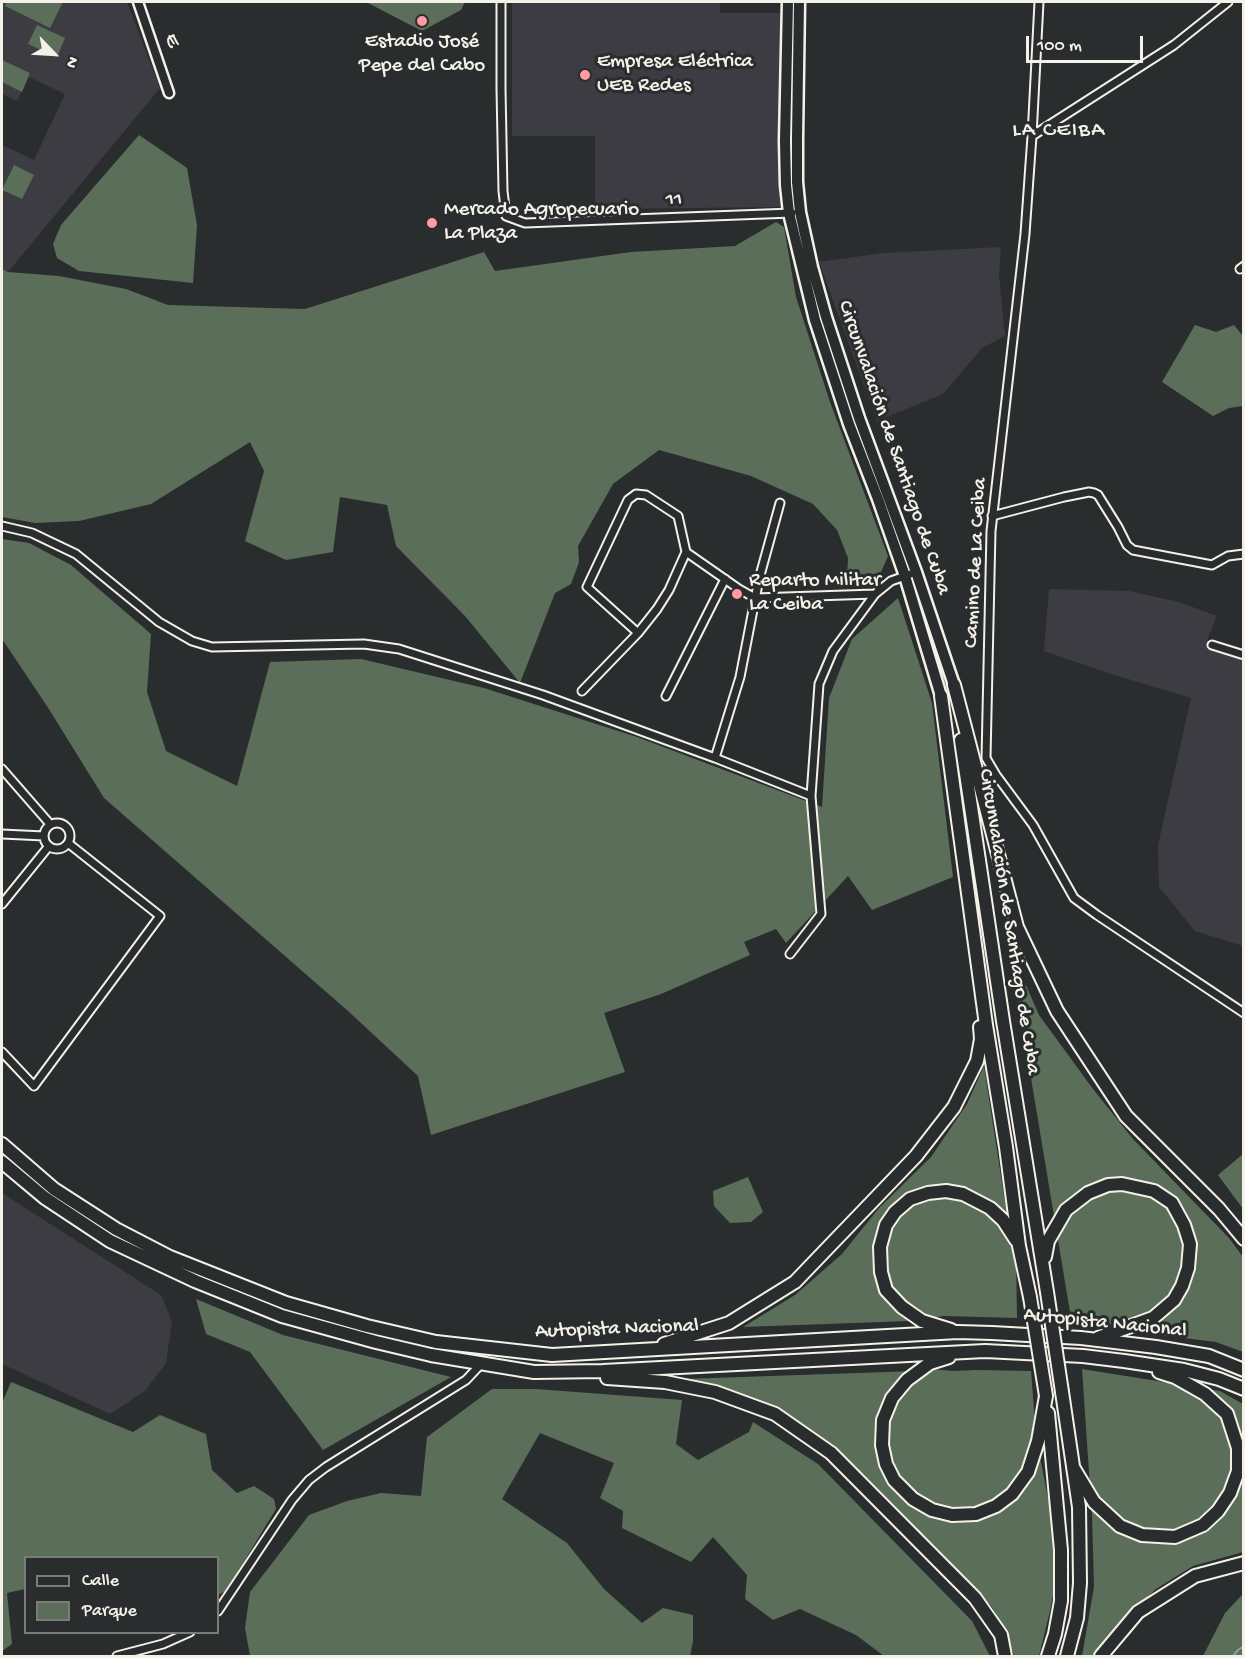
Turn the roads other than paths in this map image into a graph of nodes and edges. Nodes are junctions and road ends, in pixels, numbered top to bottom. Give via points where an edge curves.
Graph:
1 (138, 2) edge
2 (501, 2) edge
3 (788, 2) edge
4 (799, 2) edge
5 (1039, 2) edge
6 (1228, 2) edge
7 (793, 21) junction
8 (169, 93) dead end
9 (1032, 136) junction
10 (794, 213) junction
11 (780, 503) dead end
12 (992, 516) junction
13 (2, 526) edge
14 (686, 552) junction
15 (1244, 554) edge
16 (916, 572) junction
17 (905, 576) junction
18 (725, 579) junction
19 (875, 594) junction
20 (755, 598) junction
21 (638, 633) junction
22 (1212, 645) dead end
23 (1244, 655) edge
24 (954, 685) junction
25 (582, 691) dead end
26 (666, 696) dead end
27 (941, 696) joint
28 (715, 758) junction
29 (973, 761) junction
30 (2, 769) edge
31 (996, 775) junction
32 (811, 796) junction
33 (50, 824) junction
34 (2, 834) edge
35 (44, 836) junction
36 (68, 843) junction
37 (49, 846) junction
38 (2, 904) edge
39 (974, 930) junction
40 (790, 954) dead end
41 (1244, 1012) edge
42 (2, 1052) edge
43 (2, 1144) edge
44 (2, 1162) edge
45 (1244, 1239) edge
46 (1019, 1246) junction
47 (1044, 1270) junction
48 (957, 1332) junction
49 (1092, 1340) junction
50 (638, 1350) junction
51 (985, 1351) junction
52 (1124, 1361) junction
53 (481, 1364) junction
54 (1244, 1370) edge
55 (534, 1372) junction
56 (1244, 1389) edge
57 (1046, 1396) junction
58 (1073, 1467) junction
59 (1244, 1563) edge
60 (219, 1610) edge
61 (186, 1634) edge
62 (117, 1656) edge
63 (1005, 1656) edge
64 (1048, 1656) edge
65 (1067, 1656) edge
66 (1101, 1656) edge

1 - 8 street, E
2 - 10 street, 11 via 503,191 507,216 525,223
3 - 7 highway
4 - 7 highway
5 - 9 street, Camino de La Ceiba
6 - 9 street via 1174,45
7 - 10 highway via 785,141 786,185
9 - 12 street, Camino de La Ceiba via 1024,245
10 - 16 highway, Circunvalación de Santiago de Cuba via 859,418
10 - 17 highway, Circunvalación de Santiago de Cuba via 814,320
11 - 20 street
12 - 15 street via 1089,492 1098,495 1133,550 1212,565 1228,556
12 - 31 street, Camino de La Ceiba via 986,758
13 - 28 street via 32,533 76,554 159,622 192,641 212,646 364,644 399,649 543,695
14 - 18 street
14 - 21 street via 669,590
14 - 21 street via 678,516 646,495 636,494 628,500 587,587
16 - 17 street
16 - 24 highway, Circunvalación de Santiago de Cuba
17 - 19 street
17 - 27 highway, Circunvalación de Santiago de Cuba
18 - 20 street
18 - 26 street
19 - 20 street
19 - 32 street via 833,651 819,684
20 - 28 street via 740,677
21 - 25 street
22 - 23 street
24 - 29 highway
24 - 47 highway, Circunvalación de Santiago de Cuba
27 - 39 highway, Circunvalación de Santiago de Cuba
28 - 32 street
29 - 31 street
29 - 45 highway via 1017,927 1057,1011 1126,1116
30 - 33 street
31 - 41 street, Camino de La Ceiba via 1033,825 1074,898
32 - 40 street via 821,914
33 - 35 street
33 - 36 street via 66,826 70,834
34 - 35 street
35 - 37 street
36 - 37 street via 61,848
36 - 42 street via 160,916 34,1086
37 - 38 street
39 - 46 highway, Circunvalación de Santiago de Cuba
39 - 50 highway via 981,1039 977,1061 954,1107 916,1156 795,1282 729,1323
43 - 50 highway, Autopista Nacional via 54,1189 116,1229 170,1257 286,1303 436,1342 552,1355
44 - 53 highway, Autopista Nacional via 45,1197 111,1241 195,1281 282,1317 398,1348
46 - 48 highway via 1003,1220 963,1194 928,1193 910,1199 895,1212 880,1246 886,1290 922,1321
46 - 57 highway, Circunvalación de Santiago de Cuba, bridge
47 - 49 highway via 1048,1241 1066,1210 1088,1193 1122,1184 1154,1191 1172,1203 1190,1244 1188,1268 1174,1300 1153,1318
47 - 58 highway, Circunvalación de Santiago de Cuba, bridge
48 - 49 highway, Autopista Nacional
48 - 50 highway, Autopista Nacional
49 - 54 highway, Autopista Nacional via 1209,1356
51 - 52 highway, Autopista Nacional
51 - 55 highway, Autopista Nacional
51 - 57 highway via 930,1363 907,1380 892,1398 883,1420 882,1445 894,1480 913,1499 952,1515 976,1514 1012,1494 1028,1472
52 - 56 highway, Autopista Nacional via 1184,1370
52 - 58 highway via 1175,1377 1205,1394 1227,1414 1238,1448 1238,1471 1230,1493 1203,1525 1174,1537 1143,1535 1120,1526 1094,1502
53 - 55 highway, Autopista Nacional
53 - 60 street via 466,1380 309,1480
55 - 63 highway via 665,1382 715,1392 775,1414 831,1453 975,1598 1001,1635
57 - 64 highway, Circunvalación de Santiago de Cuba via 1061,1550 1061,1601
58 - 65 highway, Circunvalación de Santiago de Cuba via 1079,1507 1080,1583 1077,1618
59 - 66 highway via 1195,1576 1138,1612
61 - 62 street

